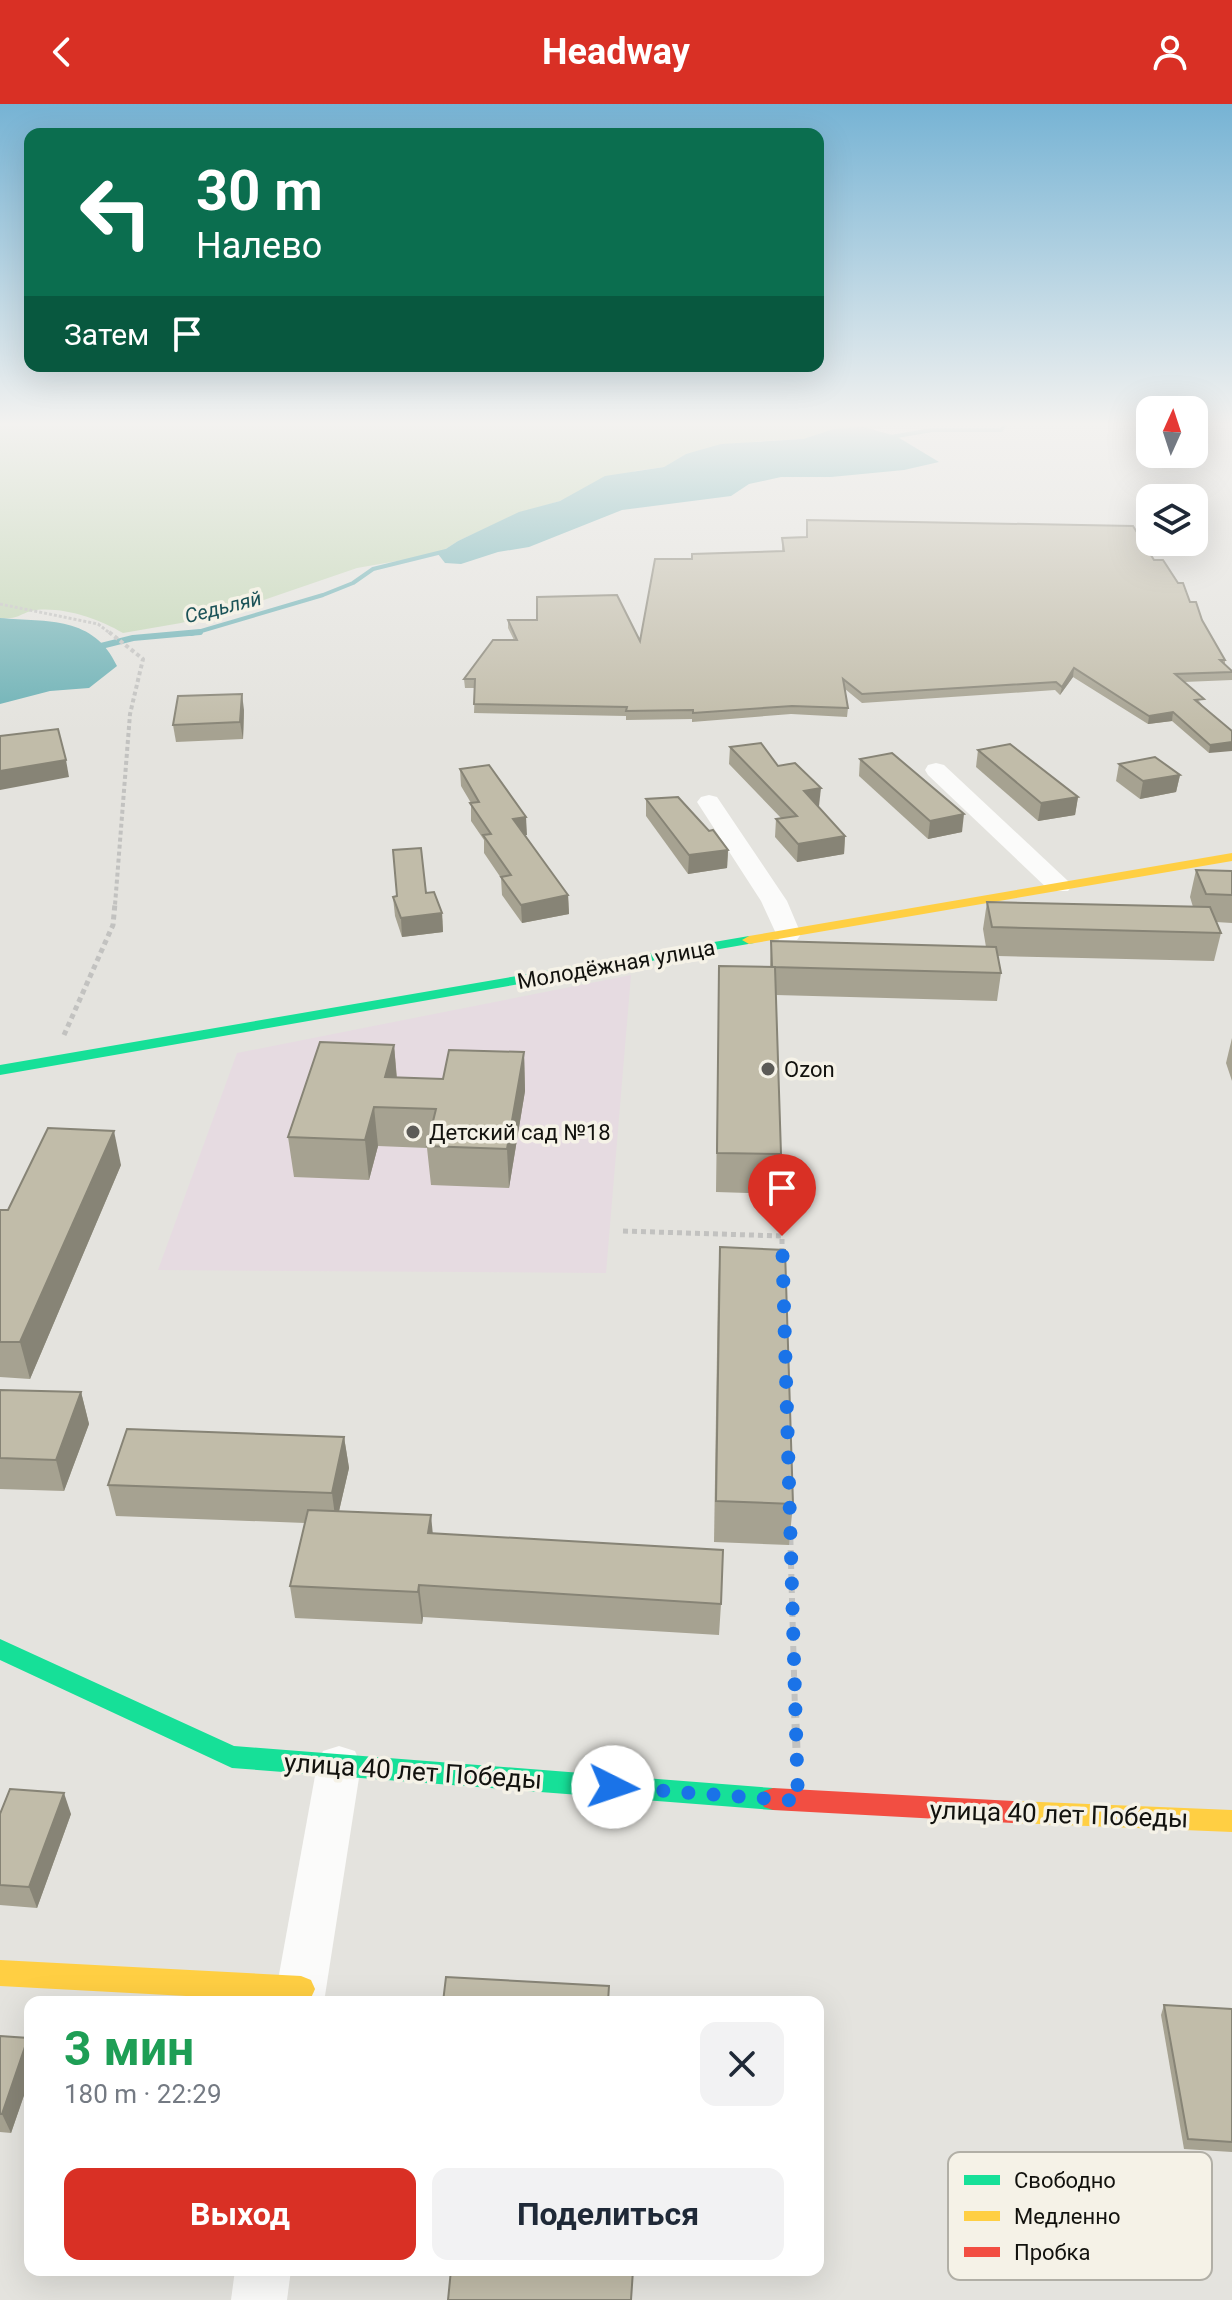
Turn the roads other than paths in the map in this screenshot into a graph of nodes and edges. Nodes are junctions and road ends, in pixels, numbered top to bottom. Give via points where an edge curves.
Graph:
1 (936, 770) dead end
2 (709, 802) dead end
3 (1232, 857) edge
4 (1059, 886) junction
5 (788, 934) junction
6 (0, 1070) edge
7 (0, 1649) edge
8 (339, 1765) junction
9 (1232, 1821) edge
10 (0, 1973) edge
11 (300, 1996) edge
12 (262, 2276) edge
13 (259, 2300) edge

1 - 4 street
2 - 5 street via 774,901
3 - 4 street, Молодёжная улица
4 - 5 street, Молодёжная улица
5 - 6 street, Молодёжная улица
7 - 8 street, улица 40 лет Победы via 232,1757
8 - 9 street, улица 40 лет Победы via 871,1807
8 - 11 street
10 - 11 street
12 - 13 street

